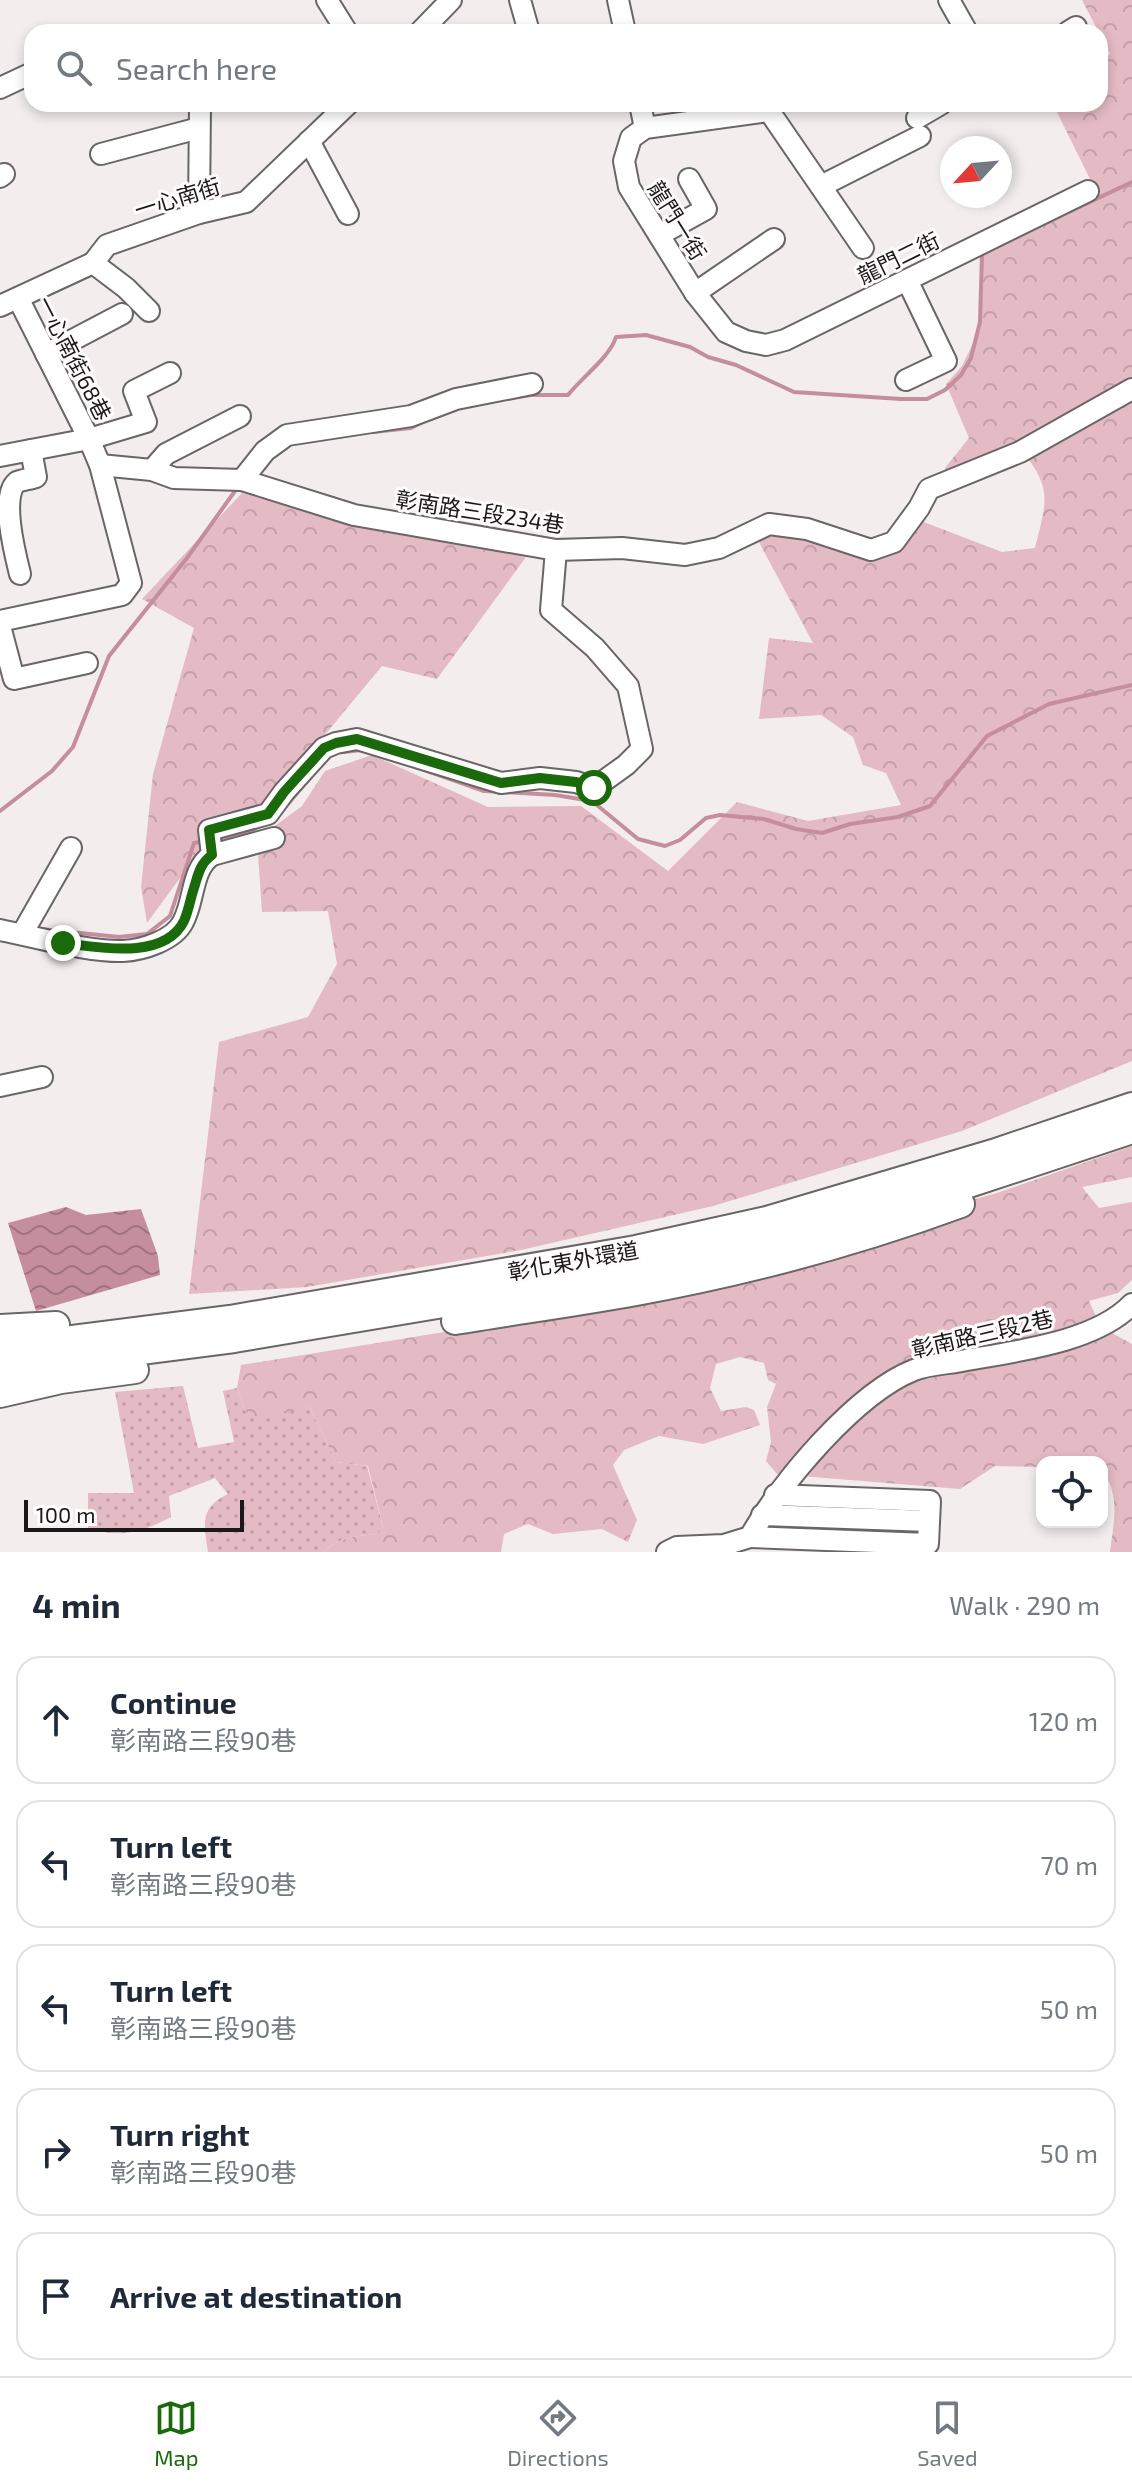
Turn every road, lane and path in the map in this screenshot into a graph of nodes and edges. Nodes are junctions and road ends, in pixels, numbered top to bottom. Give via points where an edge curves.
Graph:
1 (327, 0) edge
2 (451, 0) edge
3 (520, 0) edge
4 (618, 0) edge
5 (949, 0) edge
6 (342, 24) edge
7 (428, 24) edge
8 (527, 24) edge
9 (623, 24) edge
10 (962, 24) edge
11 (24, 77) edge
12 (0, 88) edge
13 (200, 112) edge
14 (340, 112) edge
15 (642, 112) edge
16 (762, 112) edge
17 (770, 112) edge
18 (933, 112) edge
19 (199, 128) junction
20 (645, 128) junction
21 (309, 141) junction
22 (101, 154) dead end
23 (689, 179) dead end
24 (821, 186) junction
25 (1088, 191) dead end
26 (199, 213) junction
27 (348, 214) dead end
28 (659, 235) junction
29 (774, 239) dead end
30 (863, 248) dead end
31 (93, 263) junction
32 (907, 280) junction
33 (695, 293) junction
34 (9, 302) edge
35 (149, 311) dead end
36 (122, 314) dead end
37 (726, 332) joint
38 (46, 354) junction
39 (170, 373) dead end
40 (906, 380) dead end
41 (532, 384) dead end
42 (1132, 389) edge
43 (240, 416) dead end
44 (89, 439) junction
45 (31, 450) junction
46 (0, 456) edge
47 (100, 465) junction
48 (152, 470) junction
49 (242, 480) junction
50 (556, 550) junction
51 (20, 574) dead end
52 (0, 624) edge
53 (87, 663) dead end
54 (274, 838) dead end
55 (71, 848) dead end
56 (212, 855) junction
57 (0, 930) edge
58 (22, 934) junction
59 (42, 1077) dead end
60 (0, 1086) edge
61 (1132, 1106) edge
62 (1132, 1130) edge
63 (1055, 1145) junction
64 (894, 1195) junction
65 (1132, 1304) edge
66 (0, 1328) edge
67 (0, 1348) edge
68 (0, 1369) edge
69 (0, 1394) edge
70 (775, 1495) junction
71 (762, 1515) junction
72 (929, 1521) junction
73 (750, 1537) junction
74 (667, 1552) edge

1 - 6 street
2 - 7 street
3 - 8 street
4 - 9 street
5 - 10 street
11 - 12 street
13 - 19 street
14 - 21 street, 一心南街
15 - 20 street
16 - 20 street
17 - 24 street
18 - 24 street via 918,127
19 - 22 street
19 - 26 street
20 - 28 street, 龍門一街 via 631,138 624,172
21 - 26 street, 一心南街 via 246,202
21 - 27 street
23 - 28 street via 706,209
24 - 30 street
25 - 32 street, 龍門二街
26 - 31 street, 一心南街 via 107,245
28 - 33 street, 龍門一街
29 - 33 street
31 - 34 street, 一心南街
31 - 35 street
32 - 37 street, 龍門二街 via 785,340 766,345
32 - 40 street via 946,361
33 - 37 street, 龍門一街
34 - 38 street, 一心南街68巷
36 - 38 street
38 - 44 street, 一心南街68巷
39 - 44 street via 134,391 146,422
41 - 49 street via 456,399 411,416 287,435 265,451
42 - 50 street, 彰南路三段234巷 via 1020,452 929,489 894,542 871,550 807,529 769,524 719,548 685,555 622,548
43 - 48 street via 166,454
44 - 45 street
44 - 47 street, 一心南街68巷
45 - 46 street
45 - 51 street via 36,477 15,483 9,492 7,519
47 - 48 street, 彰南路三段234巷
47 - 52 street, 一心南街68巷 via 131,583 122,595
48 - 49 street, 彰南路三段234巷 via 174,478
49 - 50 street, 彰南路三段234巷 via 354,515
50 - 56 street via 551,610 628,686 642,749 626,765 594,788 540,778 501,783 357,739 336,743 324,748 268,814 209,830
52 - 53 street via 14,679
54 - 56 street
55 - 58 street
56 - 58 street via 202,861 183,923 152,945 124,951
57 - 58 street
59 - 60 street
61 - 63 main road, 彰化東外環道
62 - 63 main road, 彰化東外環道
63 - 64 main road, 彰化東外環道
63 - 66 main road via 891,1169 633,1232 343,1284
63 - 69 main road via 958,1205 781,1259 638,1292
64 - 67 main road, 彰化東外環道 via 636,1249 230,1319
64 - 68 main road, 彰化東外環道 via 773,1242 641,1271 234,1339
65 - 70 street, 彰南路三段2巷 via 1121,1316 1041,1347 914,1370 870,1396
70 - 71 street, 彰南路三段2巷
70 - 72 street via 930,1501
71 - 72 street
71 - 73 street, 彰南路三段2巷
72 - 73 street via 928,1544
73 - 74 street

